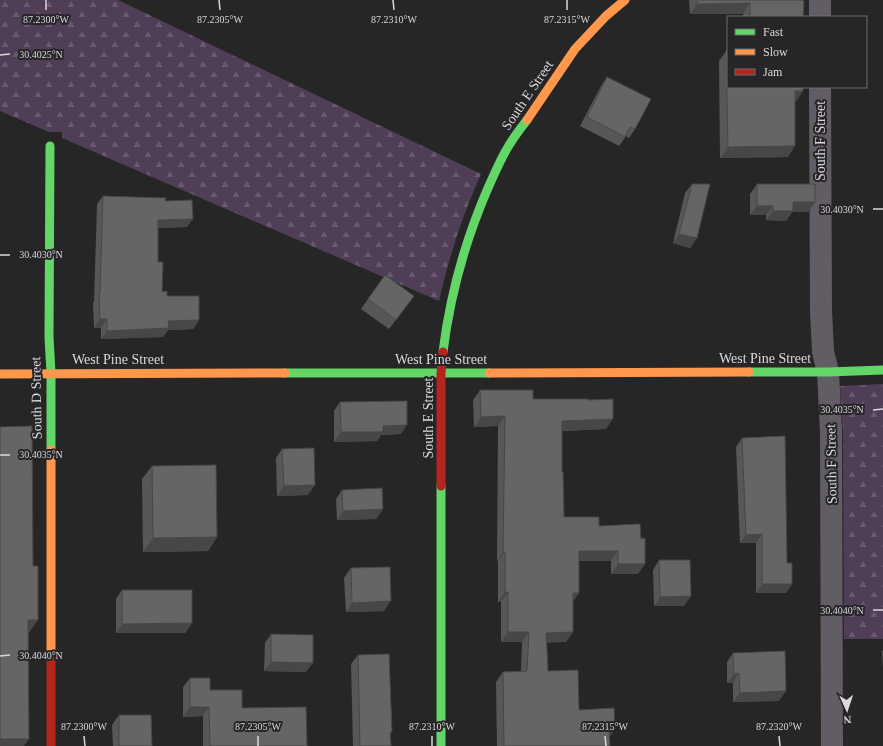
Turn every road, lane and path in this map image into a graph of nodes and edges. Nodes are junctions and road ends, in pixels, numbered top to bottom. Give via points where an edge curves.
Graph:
1 (625, 0) edge
2 (820, 0) edge
3 (820, 16) edge
4 (820, 88) edge
5 (50, 146) dead end
6 (883, 370) edge
7 (828, 372) junction
8 (51, 373) junction
9 (442, 373) junction
10 (0, 374) edge
11 (51, 746) edge
12 (441, 746) edge
13 (832, 746) edge

1 - 9 street, South E Street via 575,49 508,147 477,214 459,269 447,321
2 - 3 street
4 - 7 street, South F Street via 820,312 823,352
5 - 8 street, South D Street
6 - 7 street, West Pine Street
7 - 9 street, West Pine Street
7 - 13 street, South F Street via 831,432
8 - 9 street, West Pine Street
8 - 10 street, West Pine Street
8 - 11 street, South D Street
9 - 12 street, South E Street

